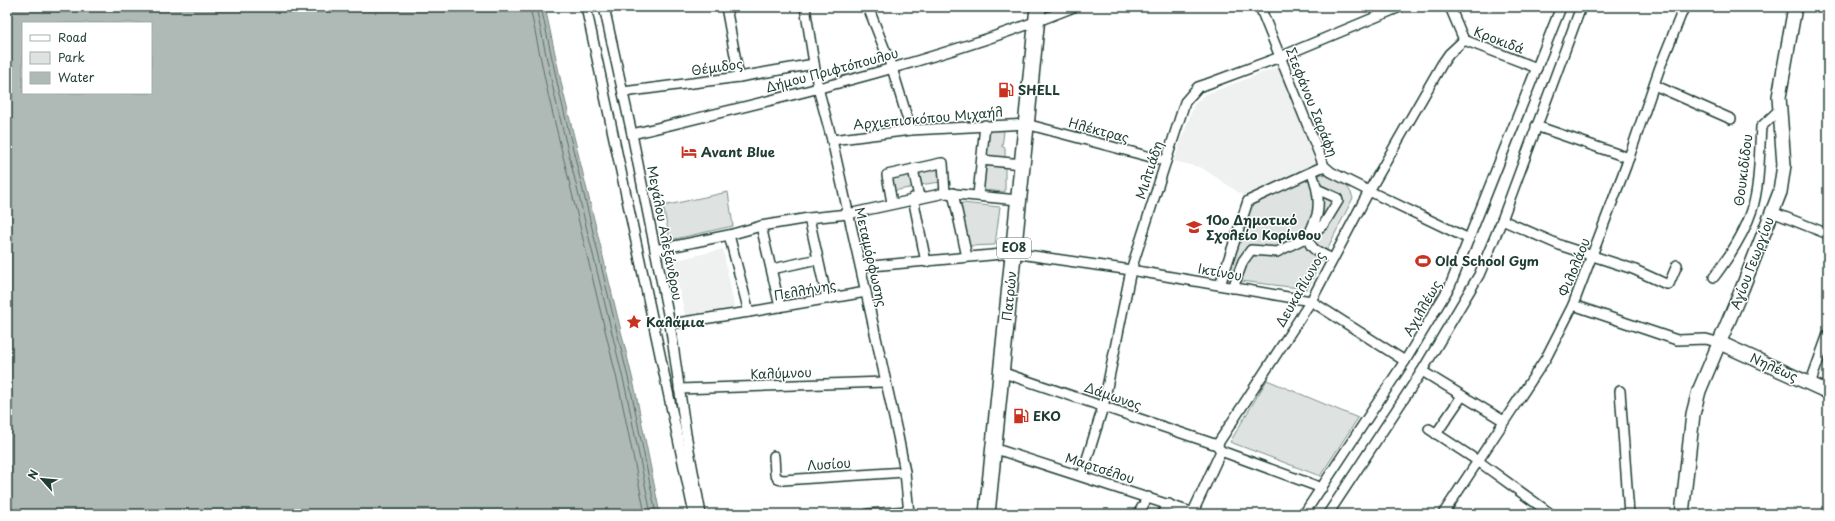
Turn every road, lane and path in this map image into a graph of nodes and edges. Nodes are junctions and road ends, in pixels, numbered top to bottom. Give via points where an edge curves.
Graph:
1 (586, 7) edge
2 (604, 7) edge
3 (726, 7) edge
4 (805, 7) edge
5 (868, 7) edge
6 (1038, 7) edge
7 (1074, 7) edge
8 (1260, 7) edge
9 (1400, 7) edge
10 (1450, 7) edge
11 (1561, 7) edge
12 (1580, 7) edge
13 (1684, 7) edge
14 (1795, 7) edge
15 (1036, 22) junction
16 (1464, 40) junction
17 (1280, 57) junction
18 (814, 64) junction
19 (892, 68) junction
20 (1537, 68) junction
21 (739, 77) junction
22 (1654, 85) junction
23 (818, 88) junction
24 (623, 92) junction
25 (1778, 111) junction
26 (1730, 119) dead end
27 (1026, 124) junction
28 (986, 125) junction
29 (1536, 126) junction
30 (911, 130) junction
31 (632, 134) junction
32 (832, 140) junction
33 (1629, 158) junction
34 (982, 160) junction
35 (1166, 161) junction
36 (1022, 164) junction
37 (1324, 166) junction
38 (913, 169) junction
39 (1312, 173) junction
40 (1317, 189) junction
41 (1369, 191) junction
42 (949, 193) junction
43 (978, 195) junction
44 (916, 198) junction
45 (1018, 200) junction
46 (892, 203) junction
47 (1772, 212) junction
48 (848, 214) junction
49 (809, 218) junction
50 (1502, 220) junction
51 (761, 226) junction
52 (1828, 234) edge
53 (729, 235) junction
54 (1309, 236) junction
55 (1469, 239) junction
56 (655, 250) junction
57 (1013, 253) junction
58 (1593, 256) junction
59 (967, 258) junction
60 (818, 259) junction
61 (1333, 259) junction
62 (926, 262) junction
63 (1677, 265) dead end
64 (861, 267) junction
65 (772, 269) junction
66 (1131, 270) junction
67 (1714, 278) dead end
68 (1220, 285) junction
69 (1233, 288) junction
70 (866, 292) junction
71 (827, 299) junction
72 (1310, 301) junction
73 (1573, 305) junction
74 (780, 307) junction
75 (749, 312) junction
76 (670, 324) junction
77 (1828, 334) edge
78 (1720, 343) junction
79 (1405, 361) junction
80 (1422, 371) junction
81 (1001, 372) junction
82 (885, 382) junction
83 (1810, 384) junction
84 (679, 389) junction
85 (1620, 391) dead end
86 (1828, 392) edge
87 (1462, 396) junction
88 (1103, 407) junction
89 (1504, 420) junction
90 (993, 448) junction
91 (1219, 448) junction
92 (774, 456) dead end
93 (1478, 461) junction
94 (905, 472) junction
95 (1082, 475) junction
96 (1322, 488) junction
97 (1148, 497) junction
98 (1168, 504) junction
99 (1541, 511) edge
100 (909, 513) edge
101 (1196, 513) edge
102 (694, 514) edge
103 (701, 514) edge
104 (868, 514) edge
105 (987, 514) edge
106 (1138, 514) edge
107 (1162, 514) edge
108 (1304, 514) edge
109 (1328, 514) edge
110 (1442, 514) edge
111 (1551, 514) edge
112 (1629, 514) edge
113 (1682, 514) edge

1 - 102 street
2 - 24 street, Μεγάλου Αλεξάνδρου
3 - 21 street
4 - 18 street, Μεταμόρφωσης
5 - 19 street
6 - 15 main road, Πατρών / ΕΟ8
7 - 15 street, Δήμου Πριφτόπουλου
8 - 17 street, Στεφάνου Σαράφη
9 - 17 street, Μιλτιάδη
10 - 16 street, Κροκιδά
11 - 20 street, Αχιλλέως
12 - 29 street
13 - 22 street, Φιλολάου
14 - 25 street, Αγίου Γεωργίου
15 - 19 street, Δήμου Πριφτόπουλου
15 - 27 main road, Πατρών / ΕΟ8
16 - 20 street, Κροκιδά
16 - 41 street, Δευκαλίωνος via 1442,64
17 - 35 street, Μιλτιάδη via 1207,84 1191,94 1185,102
17 - 37 street, Στεφάνου Σαράφη
18 - 21 street, Θέμιδος
18 - 23 street, Μεταμόρφωσης
19 - 23 street, Δήμου Πριφτόπουλου
19 - 30 street
20 - 55 street, Αχιλλέως
21 - 24 street, Θέμιδος
22 - 26 street
22 - 33 street, Φιλολάου
23 - 31 street, Δήμου Πριφτόπουλου
23 - 32 street, Μεταμόρφωσης
24 - 31 street, Μεγάλου Αλεξάνδρου
25 - 47 street, Αγίου Γεωργίου via 1783,171 1780,192
25 - 67 street, Θουκιδίδου via 1761,127 1751,211 1732,254
27 - 28 street, Αρχιεπισκόπου Μιχαήλ
27 - 35 street, Ηλέκτρας
27 - 36 main road, Πατρών / ΕΟ8
28 - 30 street, Αρχιεπισκόπου Μιχαήλ
28 - 34 street
29 - 33 street
29 - 50 street
30 - 32 street, Αρχιεπισκόπου Μιχαήλ
31 - 56 street, Μεγάλου Αλεξάνδρου
32 - 48 street, Μεταμόρφωσης
33 - 58 street, Φιλολάου
34 - 36 street
34 - 43 street
35 - 66 street, Μιλτιάδη
36 - 45 main road, Πατρών / ΕΟ8
37 - 39 street
37 - 41 street, Στεφάνου Σαράφη
38 - 42 street via 943,163
38 - 44 street
38 - 46 street via 886,175
39 - 40 street
39 - 68 street via 1248,201
40 - 54 street via 1316,217
40 - 54 street via 1337,198 1338,201 1324,224
41 - 55 street, Στεφάνου Σαράφη
41 - 61 street, Δευκαλίωνος
42 - 43 street
42 - 44 street
42 - 59 street
43 - 45 street
44 - 46 street
44 - 62 street
45 - 57 main road, Πατρών / ΕΟ8
46 - 48 street
47 - 52 street
47 - 78 street, Αγίου Γεωργίου
48 - 49 street
48 - 64 street, Μεταμόρφωσης
49 - 51 street
49 - 60 street
50 - 58 street via 1562,246
50 - 80 street via 1479,275
51 - 53 street
51 - 65 street
53 - 56 street
53 - 75 street
54 - 61 street via 1312,248
54 - 69 street via 1277,252 1251,250 1243,261
55 - 79 street, Αχιλλέως via 1447,292
56 - 76 street, Μεγάλου Αλεξάνδρου
57 - 59 street, Ικτίνου
57 - 66 street, Ικτίνου
57 - 81 main road, Πατρών / ΕΟ8
58 - 63 street via 1633,269 1666,284 1670,284
58 - 73 street, Φιλολάου
59 - 62 street, Ικτίνου
60 - 65 street
60 - 71 street
61 - 72 street, Δευκαλίωνος
62 - 64 street, Ικτίνου
64 - 70 street, Μεταμόρφωσης
65 - 74 street
66 - 68 street, Ικτίνου
66 - 88 street, Μιλτιάδη
68 - 69 street, Ικτίνου
69 - 72 street, Ικτίνου
70 - 71 street, Πελλήνης
70 - 82 street, Μεταμόρφωσης
71 - 74 street, Πελλήνης
72 - 79 street, Ικτίνου
72 - 91 street, Δευκαλίωνος
73 - 78 street via 1677,340 1706,339
73 - 89 street, Φιλολάου via 1546,358
74 - 75 street, Πελλήνης
75 - 76 street, Πελλήνης
76 - 84 street, Μεγάλου Αλεξάνδρου
77 - 83 street
78 - 83 street, Νηλέως
78 - 113 street, Αγίου Γεωργίου via 1699,391 1693,414
79 - 96 street, Αχιλλέως
80 - 87 street
80 - 109 street
81 - 88 street, Δάμωνος
81 - 90 main road, Πατρών / ΕΟ8
82 - 84 street, Καλύμνου
82 - 94 street, Μεταμόρφωσης
83 - 86 street, Νηλέως
84 - 103 street, Μεγάλου Αλεξάνδρου
85 - 112 street
87 - 89 street
87 - 93 street via 1433,431
88 - 91 street, Δάμωνος
88 - 95 street, Μιλτιάδη
89 - 93 street, Φιλολάου
90 - 95 street, Μαρτσέλου
90 - 105 main road, Πατρών / ΕΟ8
91 - 96 street, Δάμωνος
91 - 101 street, Δευκαλίωνος
92 - 94 street, Λυσίου via 775,474 778,479 783,480
93 - 99 street
93 - 110 street, Φιλολάου
94 - 100 street, Μεταμόρφωσης
95 - 97 street, Μαρτσέλου
96 - 108 street, Αχιλλέως
97 - 98 street, Μαρτσέλου
97 - 106 street
98 - 101 street, Μαρτσέλου
98 - 107 street
99 - 111 street
100 - 104 street

